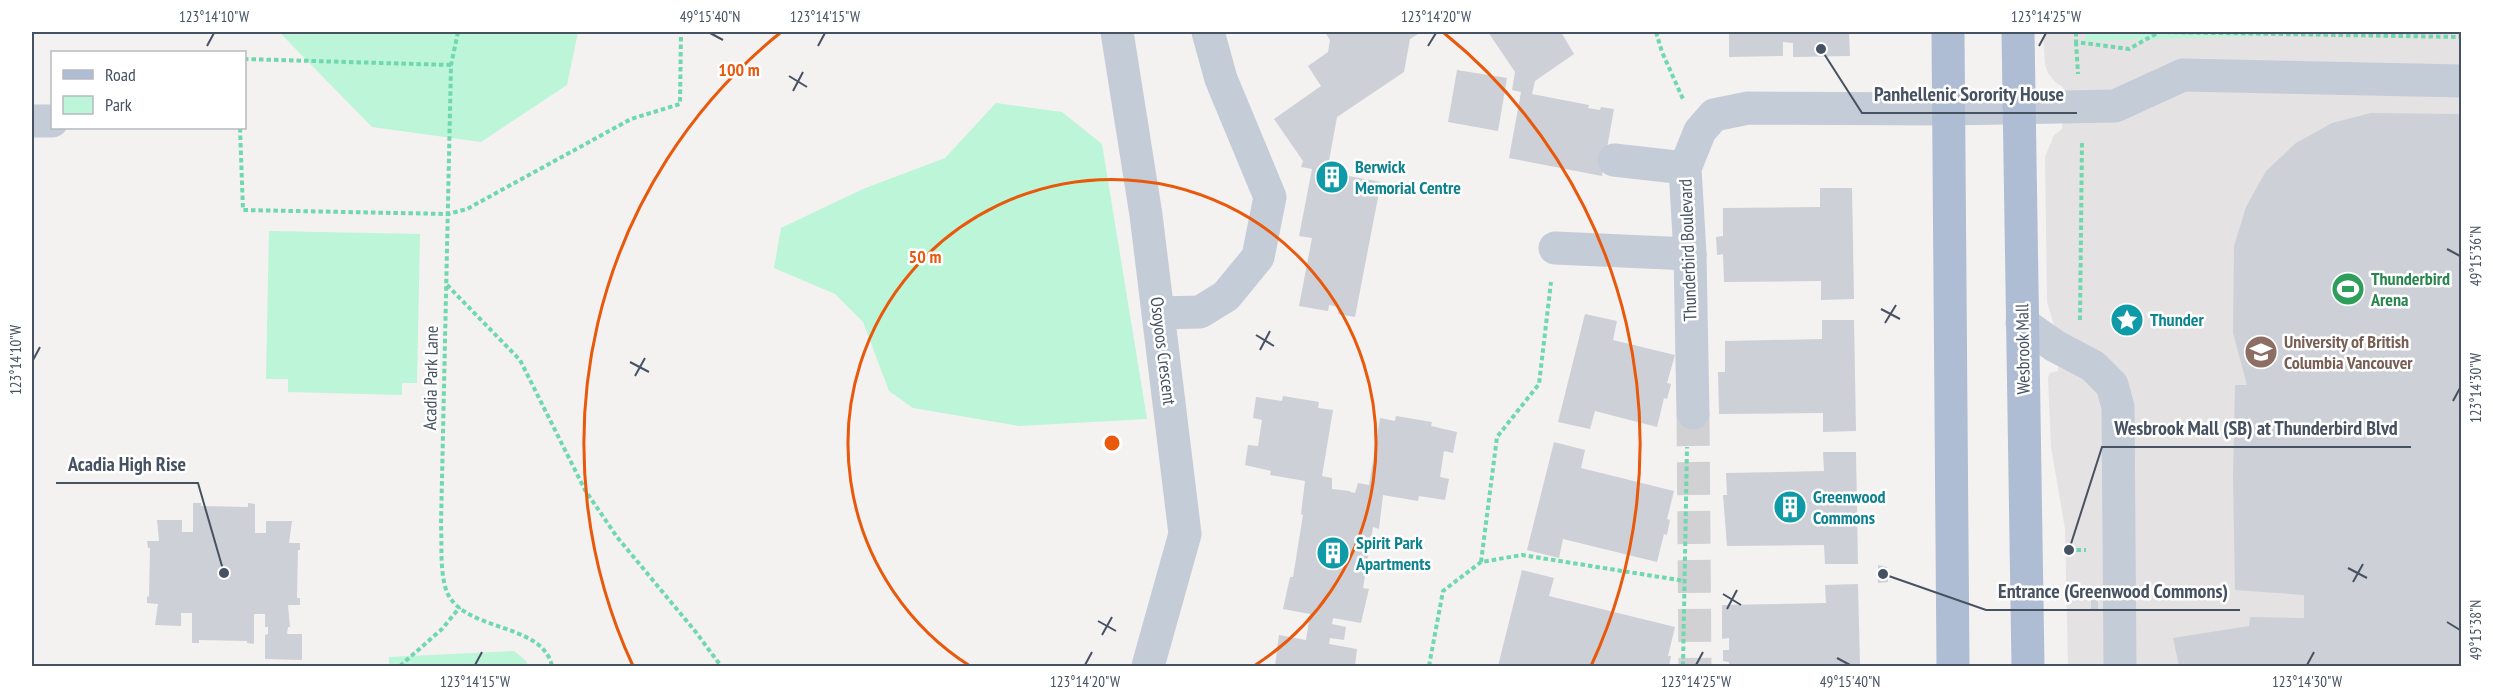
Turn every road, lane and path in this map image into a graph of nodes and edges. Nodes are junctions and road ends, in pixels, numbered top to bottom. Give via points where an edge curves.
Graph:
1 (458, 32) edge
2 (681, 32) edge
3 (1117, 32) edge
4 (1208, 32) edge
5 (1656, 32) edge
6 (1948, 32) edge
7 (2018, 32) edge
8 (2076, 32) edge
9 (2462, 37) edge
10 (2076, 42) junction
11 (246, 59) edge
12 (451, 65) junction
13 (2462, 81) edge
14 (2080, 107) junction
15 (2019, 108) junction
16 (1948, 109) junction
17 (32, 121) edge
18 (51, 121) edge
19 (240, 129) edge
20 (1700, 131) junction
21 (1614, 160) dead end
22 (1685, 168) junction
23 (448, 214) junction
24 (1555, 249) joint
25 (1690, 254) junction
26 (447, 284) junction
27 (1158, 313) junction
28 (2080, 321) dead end
29 (2022, 323) junction
30 (1690, 426) joint
31 (2069, 550) dead end
32 (2090, 550) dead end
33 (1481, 562) junction
34 (1685, 581) junction
35 (460, 607) junction
36 (400, 666) edge
37 (552, 666) edge
38 (721, 666) edge
39 (1148, 666) edge
40 (1429, 666) edge
41 (1683, 666) edge
42 (1953, 666) edge
43 (2028, 666) edge
44 (2120, 666) edge

1 - 12 path, Acadia Park Lane
2 - 23 path via 680,104 631,119 467,209
3 - 27 street, Osoyoos Crescent
4 - 27 street via 1221,79 1270,197 1258,257 1226,297 1200,312
5 - 20 path
6 - 16 main road
7 - 15 main road, Wesbrook Mall
8 - 10 path
9 - 10 path via 2159,32 2129,49
10 - 14 path
11 - 12 path
12 - 23 path, Acadia Park Lane
13 - 14 street, Thunderbird Boulevard via 2183,75 2115,106
14 - 15 street, Thunderbird Boulevard
14 - 28 path
15 - 16 street, Thunderbird Boulevard
15 - 29 main road, Wesbrook Mall
16 - 20 street, Thunderbird Boulevard via 1748,108 1714,115
16 - 42 main road
17 - 18 street
19 - 23 path via 243,210
20 - 22 street, Thunderbird Boulevard
21 - 22 street
22 - 25 street, Thunderbird Boulevard
23 - 26 path, Acadia Park Lane
24 - 25 street
24 - 33 path via 1539,384 1497,437
25 - 30 street, Thunderbird Boulevard
26 - 35 path, Acadia Park Lane via 441,525 445,586 452,602
26 - 38 path via 520,360 585,490 616,537
27 - 39 street, Osoyoos Crescent via 1185,534
29 - 43 main road, Wesbrook Mall
29 - 44 street via 2093,366 2112,385 2118,406
30 - 34 path
31 - 32 path
33 - 34 path via 1522,555
33 - 40 path via 1443,591
34 - 41 path
35 - 36 path
35 - 37 path, Acadia Park Lane via 541,647

